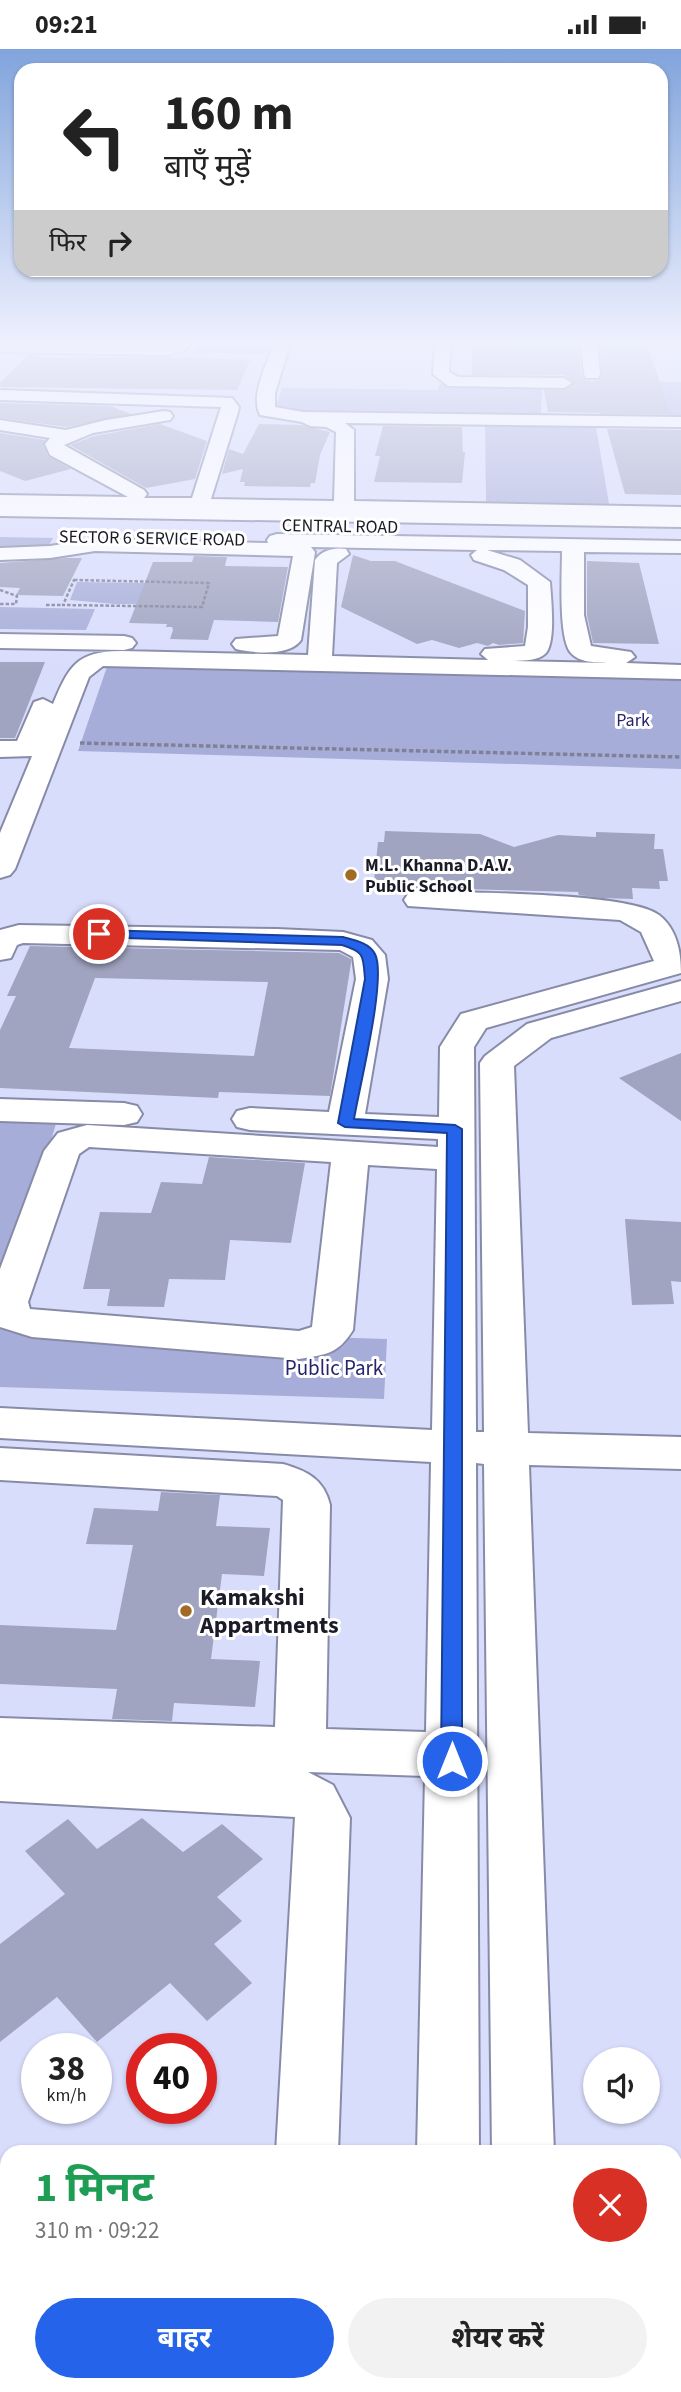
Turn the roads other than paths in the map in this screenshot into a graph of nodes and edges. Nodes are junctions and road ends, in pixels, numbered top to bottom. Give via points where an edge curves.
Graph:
1 (61, 453) edge
2 (216, 453) edge
3 (344, 453) edge
4 (231, 487) dead end
5 (0, 490) edge
6 (136, 494) junction
7 (201, 499) junction
8 (0, 501) edge
9 (343, 502) junction
10 (0, 510) edge
11 (468, 513) junction
12 (681, 513) edge
13 (0, 521) edge
14 (681, 521) edge
15 (681, 531) edge
16 (0, 536) edge
17 (446, 536) junction
18 (297, 545) junction
19 (681, 547) edge
20 (483, 550) junction
21 (572, 551) junction
22 (0, 554) edge
23 (681, 557) edge
24 (0, 641) edge
25 (96, 651) junction
26 (0, 658) edge
27 (319, 658) junction
28 (681, 658) edge
29 (681, 672) edge
30 (26, 756) edge
31 (0, 805) edge
32 (0, 869) edge
33 (419, 900) dead end
34 (0, 951) edge
35 (678, 973) edge
36 (0, 1110) edge
37 (348, 1137) junction
38 (456, 1144) junction
39 (0, 1423) edge
40 (452, 1447) junction
41 (507, 1448) junction
42 (681, 1453) edge
43 (0, 1464) edge
44 (0, 1740) edge
45 (300, 1750) junction
46 (452, 1755) junction
47 (0, 1779) edge
48 (307, 2145) edge
49 (448, 2145) edge
50 (523, 2145) edge

1 - 6 street
2 - 7 street
3 - 9 street
4 - 9 street via 243,495
5 - 6 street
6 - 7 street
7 - 8 street
7 - 9 street
9 - 11 street
10 - 11 street, CENTRAL ROAD
11 - 12 street
11 - 14 street, CENTRAL ROAD
13 - 17 street, CENTRAL ROAD
15 - 17 street, CENTRAL ROAD
16 - 18 street, SECTOR 6 SERVICE ROAD
17 - 18 street, SECTOR 6 SERVICE ROAD
17 - 20 street, SECTOR 6 SERVICE ROAD
18 - 22 street via 95,545
18 - 25 street via 304,552 289,640 284,643
19 - 21 street, SECTOR 6 SERVICE ROAD
20 - 21 street, SECTOR 6 SERVICE ROAD
20 - 27 street via 350,552 326,560
20 - 27 street via 540,582 536,650 509,655
21 - 23 street
21 - 28 street via 573,615 580,649 602,657
24 - 25 street
25 - 27 street via 121,658
25 - 30 street
26 - 30 street via 49,657 60,663
27 - 29 street
30 - 31 street
30 - 32 street
33 - 35 street via 636,915 652,922
34 - 37 street via 4,940 19,934 277,938 343,941 361,947 369,954 372,979
35 - 38 street via 473,1021 457,1047
35 - 41 street via 539,1031 497,1063
36 - 37 street
37 - 37 street via 332,1330 323,1341 299,1345 32,1324 12,1317 8,1302 62,1151 71,1142 88,1136
37 - 38 street
38 - 40 street
39 - 40 street
40 - 41 street
40 - 46 street
41 - 42 street
41 - 50 street
43 - 45 street via 283,1480 296,1485 307,1505
44 - 45 street
45 - 46 street
46 - 49 street
47 - 48 street via 303,1793 314,1801 323,1818

